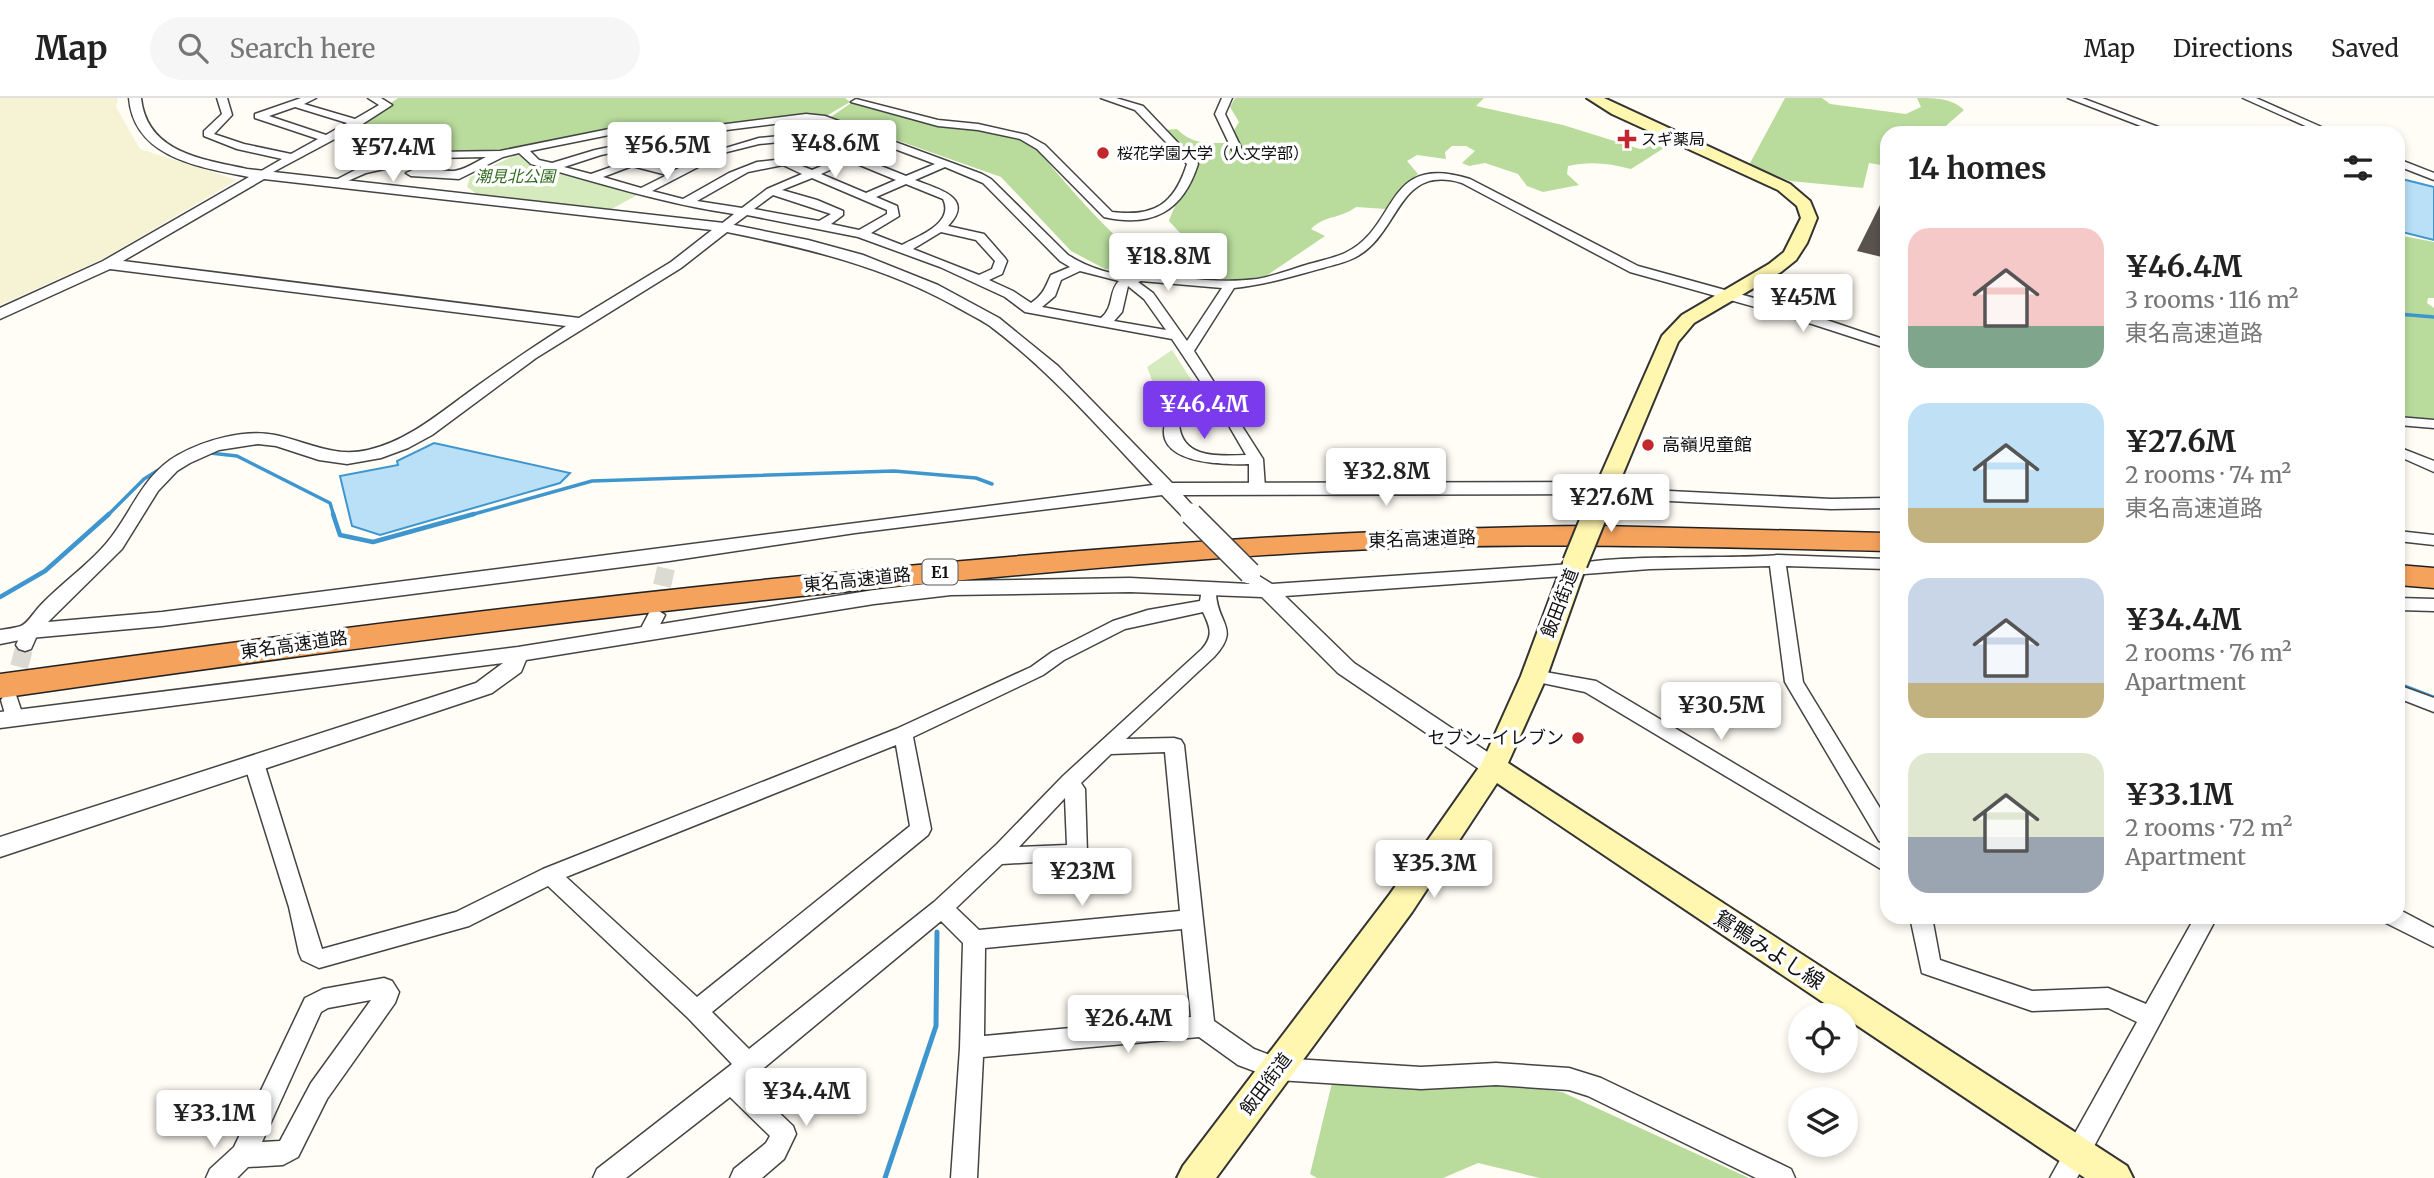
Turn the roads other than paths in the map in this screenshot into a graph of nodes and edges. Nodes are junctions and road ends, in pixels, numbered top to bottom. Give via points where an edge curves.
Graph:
1 (135, 98) edge
2 (222, 98) edge
3 (311, 98) edge
4 (373, 98) edge
5 (1106, 98) edge
6 (1227, 98) edge
7 (1594, 98) edge
8 (2073, 98) edge
9 (2248, 98) edge
10 (856, 102) dead end
11 (295, 104) junction
12 (356, 123) junction
13 (2150, 126) edge
14 (2314, 126) edge
15 (327, 139) junction
16 (522, 150) junction
17 (500, 154) junction
18 (709, 156) junction
19 (1240, 156) dead end
20 (293, 158) junction
21 (849, 158) junction
22 (386, 163) junction
23 (946, 163) junction
24 (2405, 165) edge
25 (555, 166) junction
26 (678, 173) junction
27 (810, 173) junction
28 (2405, 174) edge
29 (260, 176) junction
30 (594, 177) junction
31 (2434, 179) edge
32 (907, 180) junction
33 (335, 183) junction
34 (771, 191) junction
35 (641, 192) junction
36 (868, 196) junction
37 (684, 203) junction
38 (743, 211) junction
39 (821, 225) junction
40 (724, 227) junction
41 (939, 228) junction
42 (861, 234) junction
43 (905, 248) junction
44 (108, 264) junction
45 (1079, 267) junction
46 (979, 280) junction
47 (1128, 280) junction
48 (1230, 285) junction
49 (1729, 294) junction
50 (1030, 309) junction
51 (0, 314) edge
52 (1105, 322) junction
53 (579, 323) junction
54 (1176, 336) junction
55 (1880, 342) edge
56 (1187, 351) junction
57 (1225, 407) junction
58 (2405, 422) edge
59 (2434, 424) edge
60 (2405, 454) edge
61 (1256, 459) junction
62 (2430, 464) edge
63 (1257, 488) junction
64 (1606, 488) junction
65 (1166, 489) junction
66 (1880, 503) edge
67 (1880, 526) edge
68 (2405, 537) edge
69 (2434, 540) edge
70 (1880, 542) edge
71 (1777, 560) junction
72 (2405, 560) edge
73 (2434, 562) edge
74 (1880, 564) edge
75 (1573, 566) junction
76 (2405, 576) edge
77 (2434, 578) edge
78 (1266, 591) junction
79 (1208, 598) junction
80 (2405, 604) edge
81 (2434, 605) edge
82 (0, 637) edge
83 (28, 638) junction
84 (518, 654) junction
85 (0, 669) edge
86 (1534, 676) junction
87 (2405, 694) edge
88 (2434, 705) edge
89 (6, 706) edge
90 (903, 734) junction
91 (1106, 747) junction
92 (254, 763) junction
93 (1493, 767) junction
94 (1070, 781) junction
95 (1880, 825) edge
96 (0, 847) edge
97 (998, 856) junction
98 (1880, 860) edge
99 (550, 875) junction
100 (942, 908) junction
101 (1194, 919) junction
102 (2405, 923) edge
103 (1921, 924) edge
104 (2202, 924) edge
105 (2434, 938) edge
106 (974, 940) junction
107 (696, 1011) junction
108 (2151, 1018) junction
109 (1203, 1026) junction
110 (972, 1048) junction
111 (748, 1064) junction
112 (1278, 1069) junction
113 (731, 1082) junction
114 (243, 1155) junction
115 (2070, 1165) edge
116 (219, 1178) edge
117 (606, 1178) edge
118 (743, 1178) edge
119 (964, 1178) edge
120 (1195, 1178) edge
121 (1782, 1178) edge
122 (2115, 1178) edge

1 - 29 street via 137,122 155,141 192,159
2 - 20 street via 227,116 209,136
3 - 11 street
4 - 12 street via 387,105
5 - 10 street via 1139,108 1193,164 1174,202 1162,212 1124,218 1108,215 1041,147 1023,137 938,123
6 - 19 street via 1220,114
7 - 49 main road, 飯田街道 via 1784,187 1806,207 1807,226 1790,256
8 - 13 street
9 - 14 street
11 - 12 street
11 - 15 street via 259,116
12 - 15 street
15 - 20 street
16 - 17 street
16 - 23 street via 612,130 703,130 806,117 821,118
16 - 25 street via 535,162
17 - 22 street via 434,155
17 - 22 street via 458,176
18 - 21 street via 790,138 807,139
18 - 25 street via 653,141
18 - 26 street
20 - 29 street
21 - 27 street
21 - 32 street
22 - 33 street
23 - 32 street
23 - 45 street via 987,181 1063,258
24 - 31 street
25 - 30 street
26 - 30 street via 631,163
26 - 35 street
27 - 34 street
27 - 36 street
27 - 37 street via 784,162 758,164
28 - 31 street
29 - 33 street
29 - 44 street
30 - 35 street
32 - 36 street
32 - 41 street via 951,200 953,212
33 - 40 street
34 - 38 street
34 - 39 street via 839,213
35 - 37 street
36 - 42 street via 894,212
37 - 38 street
38 - 39 street
38 - 40 street
39 - 42 street
40 - 53 street via 650,282
40 - 65 street via 858,258 933,288 984,316 1052,369
41 - 43 street
41 - 46 street via 980,237 1001,261 998,271
42 - 43 street
43 - 46 street
44 - 51 street
44 - 53 street
45 - 47 street
45 - 50 street via 1055,278 1045,301
46 - 50 street
47 - 48 street via 1139,277
47 - 52 street via 1121,285 1116,312
47 - 54 street via 1149,296
48 - 49 street via 1261,282 1360,251 1374,239 1404,190 1427,177 1443,177 1466,181 1634,269
48 - 56 street
49 - 55 street
49 - 64 main road, 飯田街道 via 1688,319 1669,340
50 - 52 street
52 - 54 street
53 - 83 street via 415,438 386,451 338,458 260,439 226,443 183,460 150,488 110,551 47,608
54 - 56 street
56 - 57 street
57 - 61 street
57 - 61 street via 1172,421 1178,444 1203,459
58 - 59 street
60 - 62 street
61 - 63 street
63 - 64 street
63 - 65 street
64 - 66 street via 1629,494
64 - 75 main road, 飯田街道, bridge
65 - 78 street, bridge
65 - 83 street
67 - 85 highway, 東名高速道路 / E1 via 1516,519 1148,538 600,590
68 - 69 street
70 - 89 highway, 東名高速道路 / E1 via 1516,536 1163,553 627,604 398,632
71 - 74 street
71 - 75 street
71 - 95 street via 1794,682
72 - 73 highway
75 - 78 street
75 - 86 main road, 飯田街道
76 - 77 highway
78 - 79 street
78 - 93 street via 1346,668
79 - 84 street via 1130,585 951,588 651,625
79 - 90 street via 1119,625 1037,671
79 - 91 street via 1220,630 1218,642
80 - 81 street
82 - 83 street
84 - 89 street
84 - 92 street via 513,667 484,688
86 - 93 main road, 飯田街道
86 - 98 street via 1590,686
87 - 88 street
90 - 99 street
90 - 107 street via 920,828
91 - 94 street
91 - 101 street via 1174,745
92 - 96 street
92 - 99 street via 310,953 319,959 461,920
93 - 112 main road, 飯田街道 via 1402,903
93 - 115 main road, 鴛鴨みよし線
94 - 97 street
94 - 97 street via 1077,853
97 - 100 street
99 - 107 street
100 - 106 street
100 - 111 street
101 - 106 street
101 - 109 street
102 - 105 street
103 - 108 street via 1930,966 2032,1001 2108,998
104 - 108 street
106 - 110 street
107 - 111 street
108 - 115 street
109 - 110 street
109 - 112 street via 1246,1057
110 - 119 street
111 - 113 street
112 - 120 main road, 飯田街道
112 - 121 street via 1569,1079 1593,1086
113 - 117 street
113 - 118 street via 784,1134 775,1150
114 - 114 street via 283,1153 295,1143 319,1091 387,996 384,988 323,999 313,1005
114 - 116 street
115 - 122 main road, 鴛鴨みよし線

